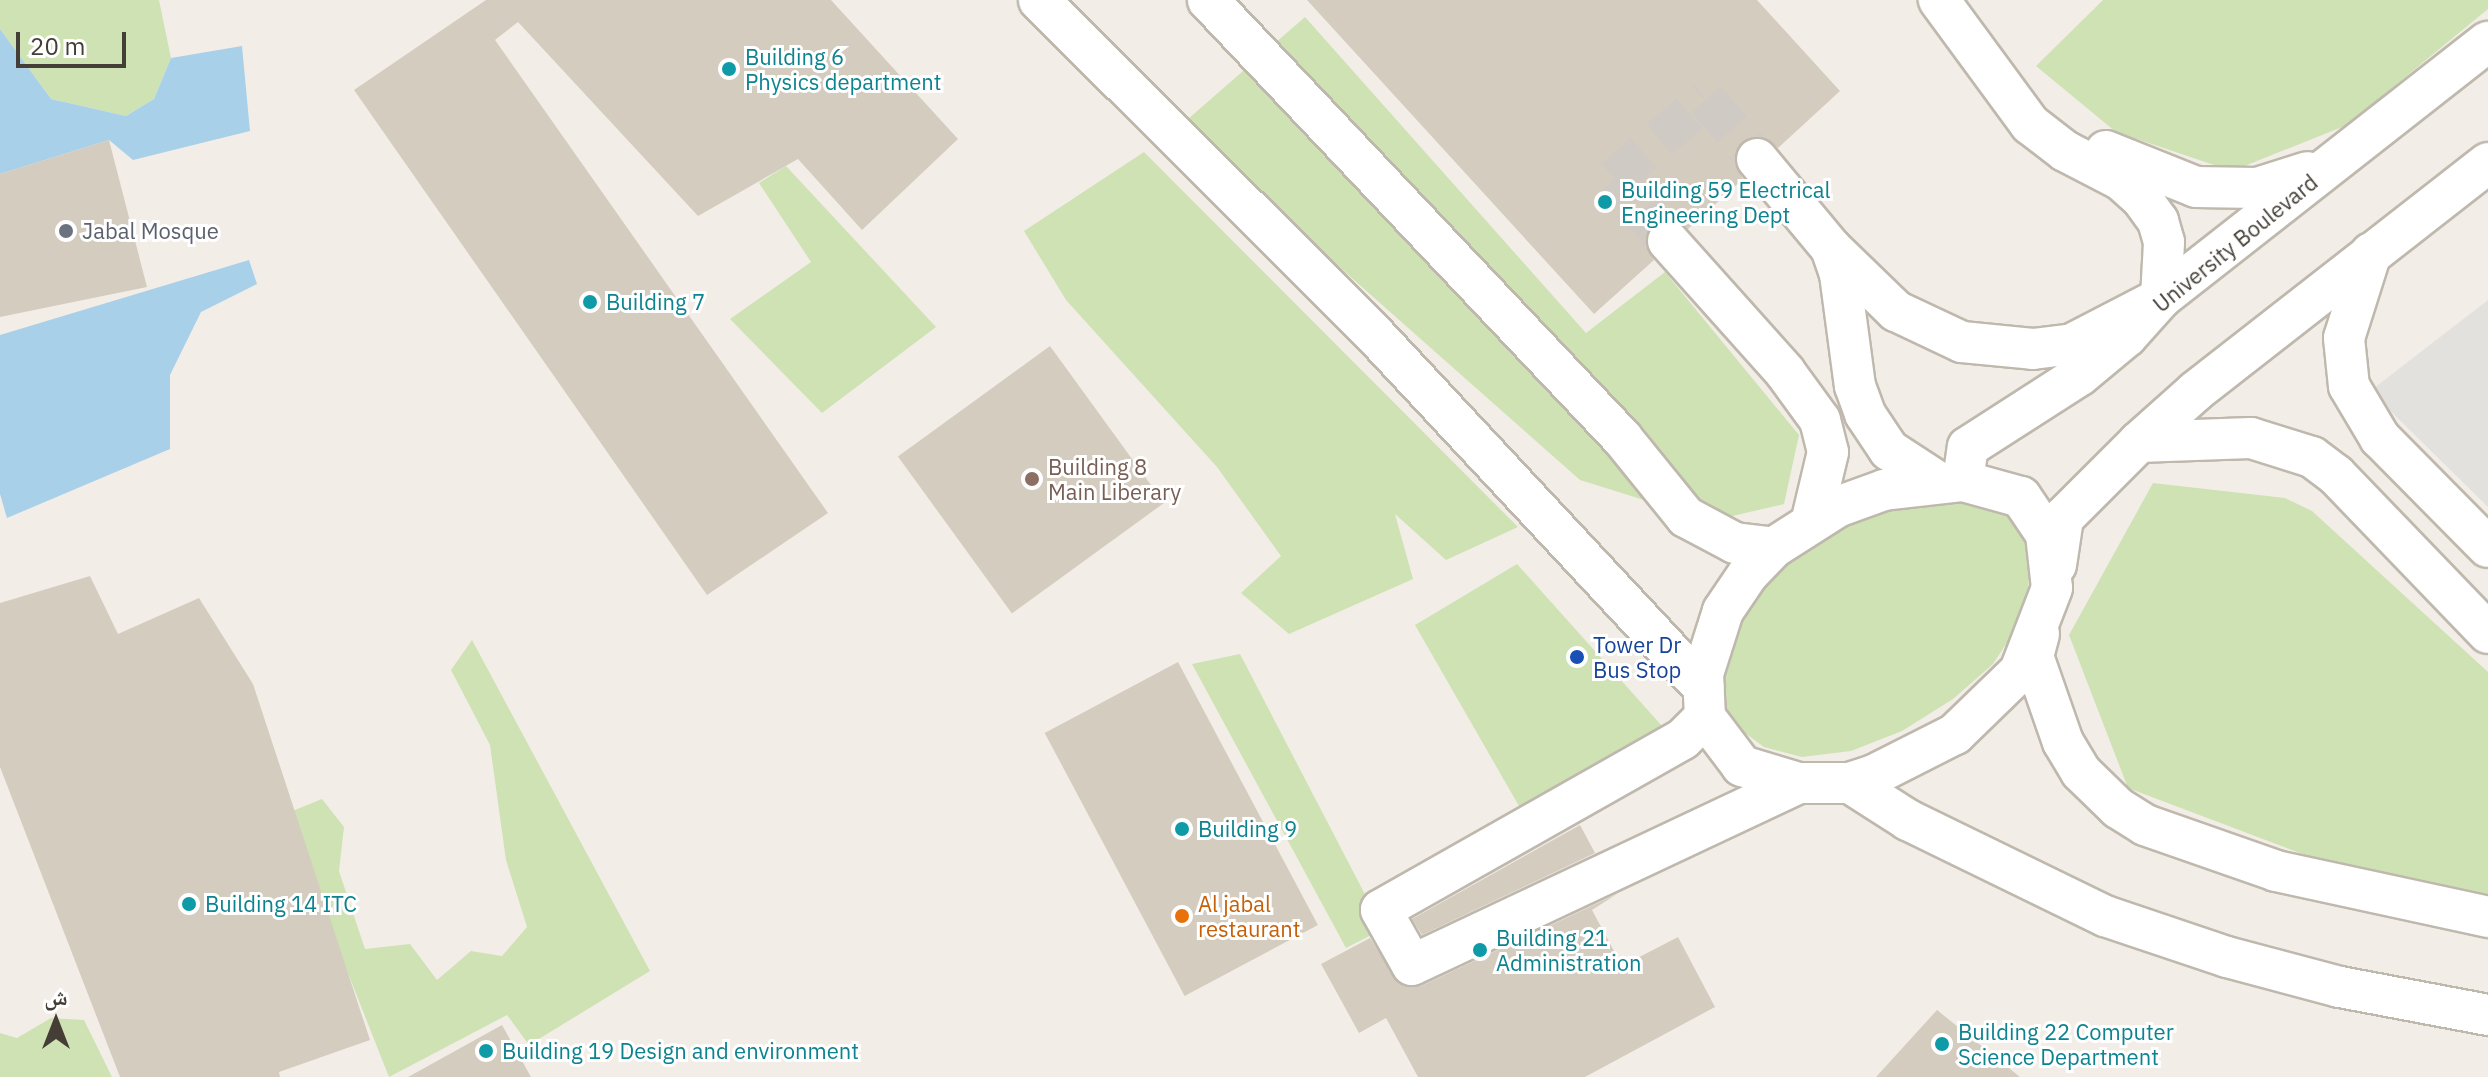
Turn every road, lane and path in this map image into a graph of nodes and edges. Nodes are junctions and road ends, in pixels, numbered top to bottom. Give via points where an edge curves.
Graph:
1 (1039, 0) edge
2 (1208, 0) edge
3 (1939, 0) edge
4 (2488, 42) edge
5 (1987, 65) junction
6 (2349, 152) junction
7 (1757, 159) tunnel mouth
8 (2488, 163) edge
9 (1668, 241) tunnel mouth
10 (1831, 248) junction
11 (2371, 252) junction
12 (2161, 298) junction
13 (2139, 442) junction
14 (1950, 481) junction
15 (1812, 519) junction
16 (2488, 547) edge
17 (1773, 548) junction
18 (2047, 607) junction
19 (2488, 633) edge
20 (1704, 702) junction
21 (1798, 783) junction
22 (1850, 783) junction
23 (2488, 917) edge
24 (2488, 1015) edge

1 - 20 street via 1374,334
2 - 17 street via 1622,438 1686,517 1735,543
3 - 5 street
4 - 6 street, University Boulevard
5 - 6 street via 2069,131 2129,163 2196,187 2283,184
5 - 12 street via 2030,124 2141,198 2158,221 2164,242
6 - 12 street, University Boulevard
7 - 10 street
8 - 11 street
9 - 15 street via 1785,372 1820,420 1828,452
10 - 12 street via 1896,311 1924,328 1993,348 2072,344
10 - 14 street via 1840,274 1855,386 1865,414 1889,450
11 - 13 street
11 - 16 street via 2344,338 2349,386 2380,438
12 - 14 street, University Boulevard via 2127,336 2080,375 1968,447
13 - 18 street via 2063,518
13 - 19 street via 2251,438 2312,457 2336,475
14 - 15 street via 1884,490
14 - 18 street via 2021,497 2046,534
15 - 17 street
17 - 20 street via 1723,611 1710,642
18 - 22 street via 2020,671 1955,734
18 - 23 street via 2033,656 2063,742 2090,782 2118,808 2145,825 2276,871
20 - 21 street via 1742,766
20 - 21 street via 1683,739 1381,910 1412,965
21 - 22 street
22 - 24 street via 1921,827 2105,916 2326,983

